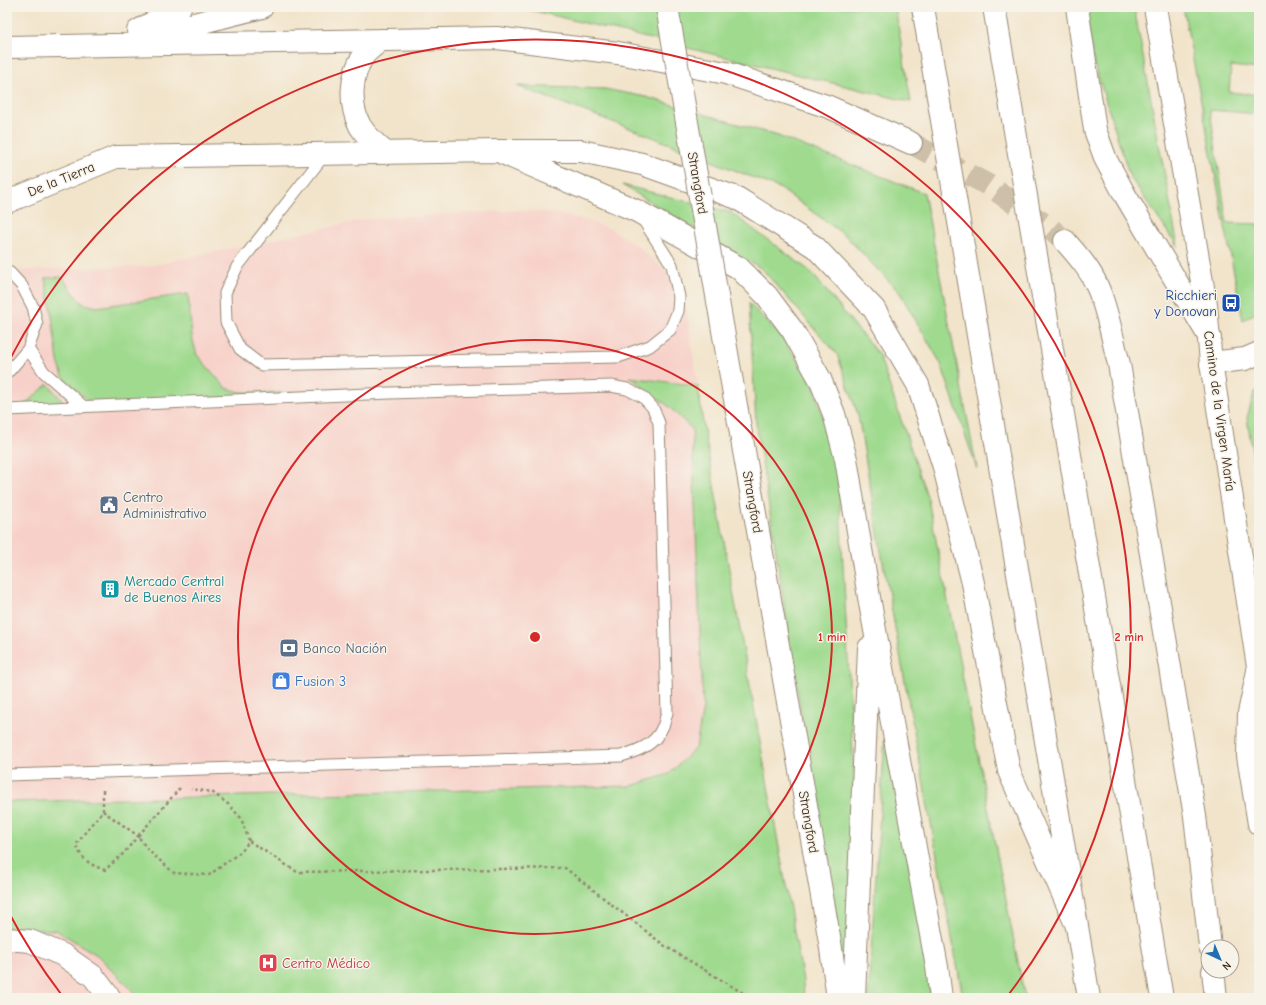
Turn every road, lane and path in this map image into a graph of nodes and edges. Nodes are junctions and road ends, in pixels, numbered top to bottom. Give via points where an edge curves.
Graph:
1 (180, 7) edge
2 (262, 7) edge
3 (667, 7) edge
4 (923, 7) edge
5 (994, 7) edge
6 (1077, 7) edge
7 (1154, 7) edge
8 (381, 40) junction
9 (115, 44) junction
10 (7, 47) edge
11 (911, 143) tunnel mouth
12 (498, 151) junction
13 (386, 153) junction
14 (325, 154) junction
15 (7, 202) edge
16 (637, 211) junction
17 (1065, 241) tunnel mouth
18 (7, 271) edge
19 (1210, 338) junction
20 (28, 349) junction
21 (1259, 353) edge
22 (1211, 363) junction
23 (7, 372) edge
24 (84, 407) junction
25 (7, 410) edge
26 (870, 603) junction
27 (1259, 672) edge
28 (197, 769) junction
29 (102, 772) junction
30 (7, 775) edge
31 (180, 788) junction
32 (104, 812) junction
33 (1259, 824) edge
34 (138, 836) junction
35 (249, 841) junction
36 (1076, 924) junction
37 (7, 939) edge
38 (1209, 939) edge
39 (1214, 979) edge
40 (110, 998) edge
41 (755, 998) edge
42 (838, 998) edge
43 (854, 998) edge
44 (941, 998) edge
45 (1089, 998) edge
46 (1162, 998) edge
47 (1216, 998) edge

1 - 9 main road
2 - 9 main road
3 - 42 main road, Strangford, bridge
4 - 36 main road
5 - 46 main road
6 - 19 main road via 1095,130 1106,160
7 - 19 main road, Camino de la Virgen María via 1190,206
8 - 9 main road
8 - 11 main road via 497,38 618,53 718,72 829,107
8 - 13 main road via 365,55 356,71 352,90 360,126
9 - 10 main road
12 - 13 main road
12 - 16 main road
12 - 36 main road via 581,151 642,164 737,198 814,247 874,309 918,385 944,467 972,583 1009,771
13 - 14 main road
14 - 15 main road, De la Tierra via 116,157
14 - 16 lane via 237,267 225,293 226,322 240,349 261,365 618,357 650,346 670,330 678,311 679,297 672,265
16 - 26 main road via 738,268 767,296 793,331 820,379 834,414 846,459
17 - 38 main road via 1097,286 1119,364 1195,816
18 - 20 lane via 22,286 33,307 37,324
19 - 22 main road, Camino de la Virgen María
20 - 23 lane
20 - 24 lane via 44,372
21 - 22 main road via 1245,359
22 - 27 main road, Camino de la Virgen María
24 - 25 lane
24 - 28 lane via 611,386 627,389 643,398 653,408 658,423 667,713 662,730 650,743 636,752 621,756
26 - 43 main road
26 - 44 main road
27 - 33 main road via 1249,713 1248,756
28 - 29 lane
28 - 31 path
29 - 30 lane
29 - 32 path
31 - 34 path
31 - 35 path via 212,792 228,804 241,818
32 - 34 path
32 - 34 path via 76,845 80,856 94,867 105,870
34 - 35 path via 148,850 174,873 209,875 242,851
35 - 41 path via 297,872 565,868 665,946
36 - 45 main road
37 - 40 main road via 30,941 63,955 92,976
39 - 47 main road

